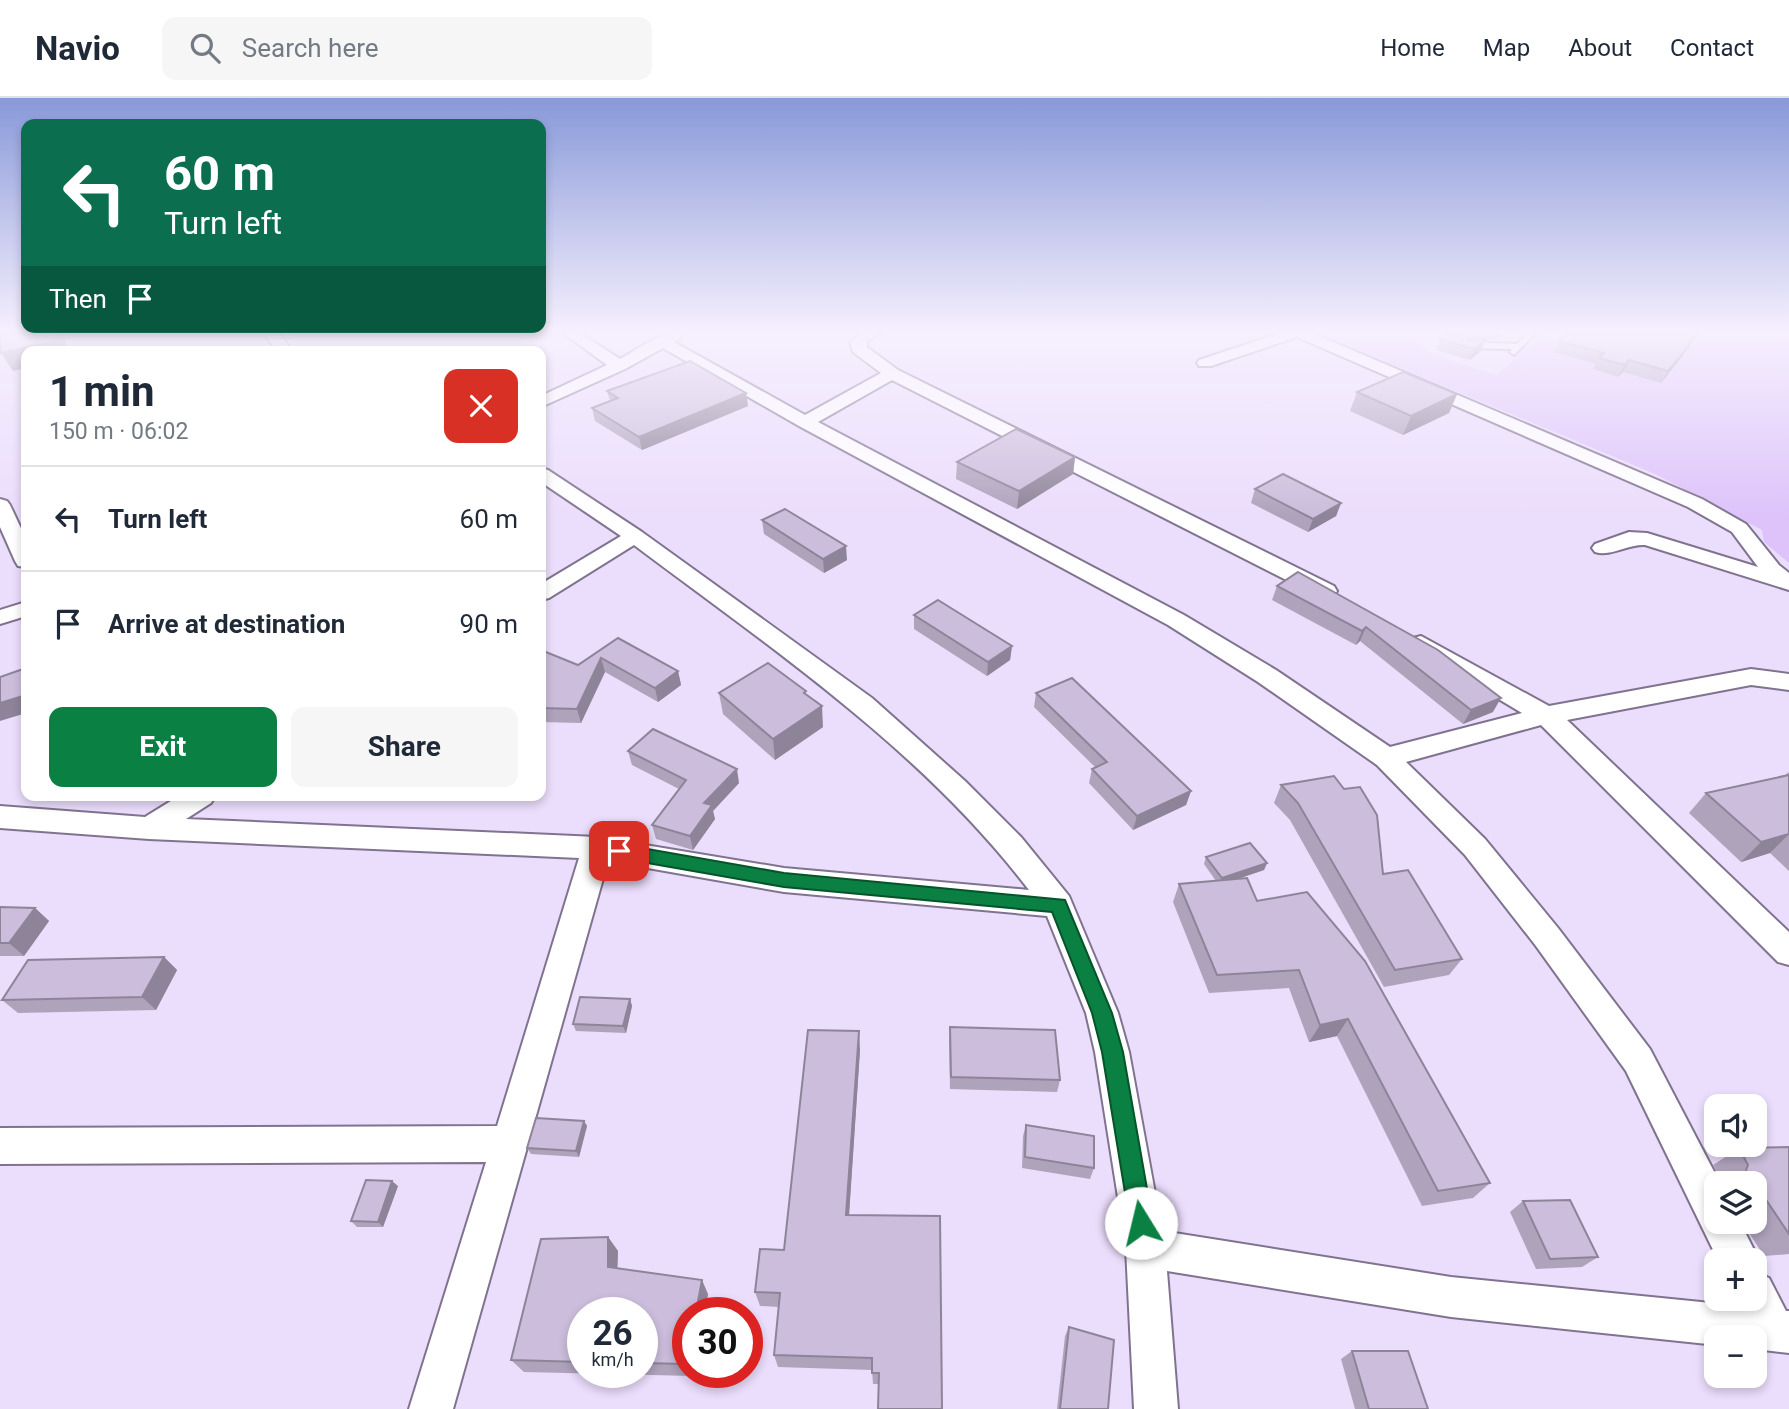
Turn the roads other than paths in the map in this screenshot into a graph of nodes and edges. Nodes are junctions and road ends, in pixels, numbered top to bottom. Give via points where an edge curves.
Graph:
1 (761, 394) edge
2 (854, 394) edge
3 (935, 394) edge
4 (1442, 394) edge
5 (805, 422) junction
6 (546, 477) edge
7 (0, 505) edge
8 (635, 536) junction
9 (1602, 548) dead end
10 (21, 550) edge
11 (1787, 581) edge
12 (546, 590) edge
13 (1344, 601) edge
14 (21, 611) edge
15 (0, 617) edge
16 (1402, 633) edge
17 (1789, 682) edge
18 (1546, 715) junction
19 (1386, 758) junction
20 (193, 801) edge
21 (0, 817) edge
22 (149, 828) junction
23 (597, 848) junction
24 (1058, 905) junction
25 (1789, 952) edge
26 (508, 1144) junction
27 (0, 1146) edge
28 (1704, 1190) edge
29 (1146, 1248) junction
30 (1767, 1309) edge
31 (1782, 1331) edge
32 (431, 1409) edge
33 (1156, 1409) edge

1 - 5 street
2 - 5 street
3 - 13 street
4 - 11 street via 1695,503 1740,528 1771,570
5 - 19 street via 1176,620
6 - 8 street
7 - 10 street
8 - 12 street
8 - 24 street via 863,704 1002,836
9 - 11 street via 1629,538 1647,538
14 - 15 street
16 - 18 street
17 - 18 street via 1751,677
18 - 19 street
18 - 25 street
19 - 28 street via 1475,847 1638,1060
20 - 22 street
21 - 22 street
22 - 23 street
23 - 24 street via 784,880
23 - 26 street
24 - 29 street via 1102,1013
26 - 27 street
26 - 32 street
29 - 31 street via 1451,1297
29 - 33 street
30 - 31 street

